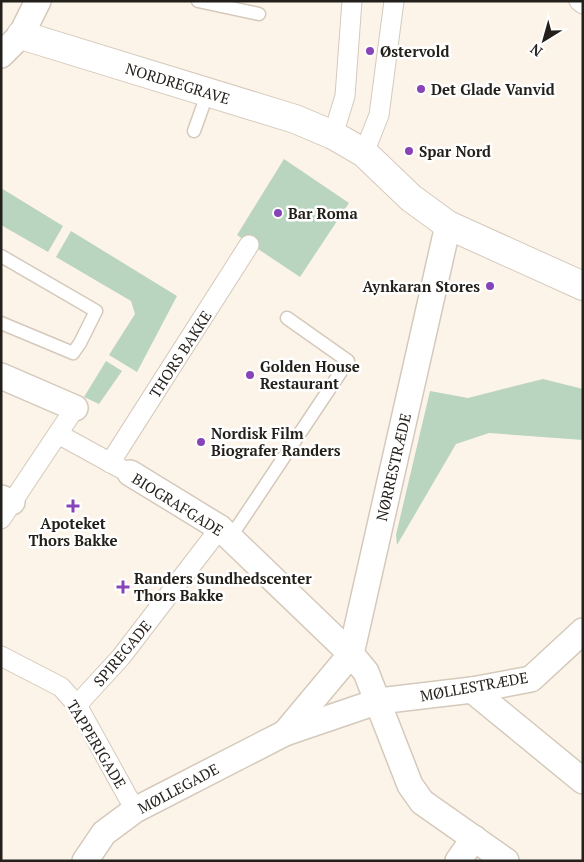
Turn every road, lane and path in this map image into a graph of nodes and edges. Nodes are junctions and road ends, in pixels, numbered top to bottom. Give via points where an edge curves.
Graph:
1 (38, 1) edge
2 (198, 1) edge
3 (352, 1) edge
4 (394, 1) edge
5 (579, 1) edge
6 (583, 4) edge
7 (259, 14) dead end
8 (7, 47) edge
9 (208, 92) junction
10 (194, 131) dead end
11 (333, 135) junction
12 (364, 153) junction
13 (448, 225) junction
14 (249, 245) dead end
15 (1, 256) edge
16 (583, 286) edge
17 (287, 318) dead end
18 (1, 323) edge
19 (1, 376) edge
20 (75, 408) joint
21 (58, 434) junction
22 (120, 468) junction
23 (5, 506) edge
24 (225, 533) junction
25 (583, 631) edge
26 (351, 654) junction
27 (1, 656) edge
28 (472, 690) junction
29 (379, 701) junction
30 (77, 705) junction
31 (285, 733) junction
32 (583, 782) edge
33 (135, 810) junction
34 (474, 838) junction
35 (85, 861) edge
36 (458, 861) edge
37 (506, 861) edge

1 - 8 street
2 - 7 lane
3 - 11 street via 345,96
4 - 12 street via 379,115
5 - 6 street
8 - 9 street, NORDREGRAVE
9 - 10 lane
9 - 11 street, NORDREGRAVE via 295,119
11 - 12 street
12 - 13 street via 411,198
13 - 16 street
13 - 26 street, NØRRESTRÆDE
14 - 22 street, THORS BAKKE
15 - 18 lane via 96,311 72,354
17 - 24 lane via 348,361
19 - 20 street
20 - 21 street
21 - 22 street, BIOGRAFGADE
21 - 23 street
22 - 24 street, BIOGRAFGADE
24 - 26 street, BIOGRAFGADE
24 - 30 street, SPIREGADE
25 - 28 street, MØLLESTRÆDE via 531,679
26 - 29 street via 366,672
26 - 31 street, MØLLEGADE
27 - 30 street, TAPPERIGADE via 61,687
28 - 29 street, MØLLESTRÆDE
28 - 32 street
29 - 31 street, MØLLEGADE
29 - 34 street via 410,785 422,802
30 - 33 street, TAPPERIGADE
31 - 33 street, MØLLEGADE
33 - 35 street, MØLLEGADE via 104,833
34 - 36 street
34 - 37 street

